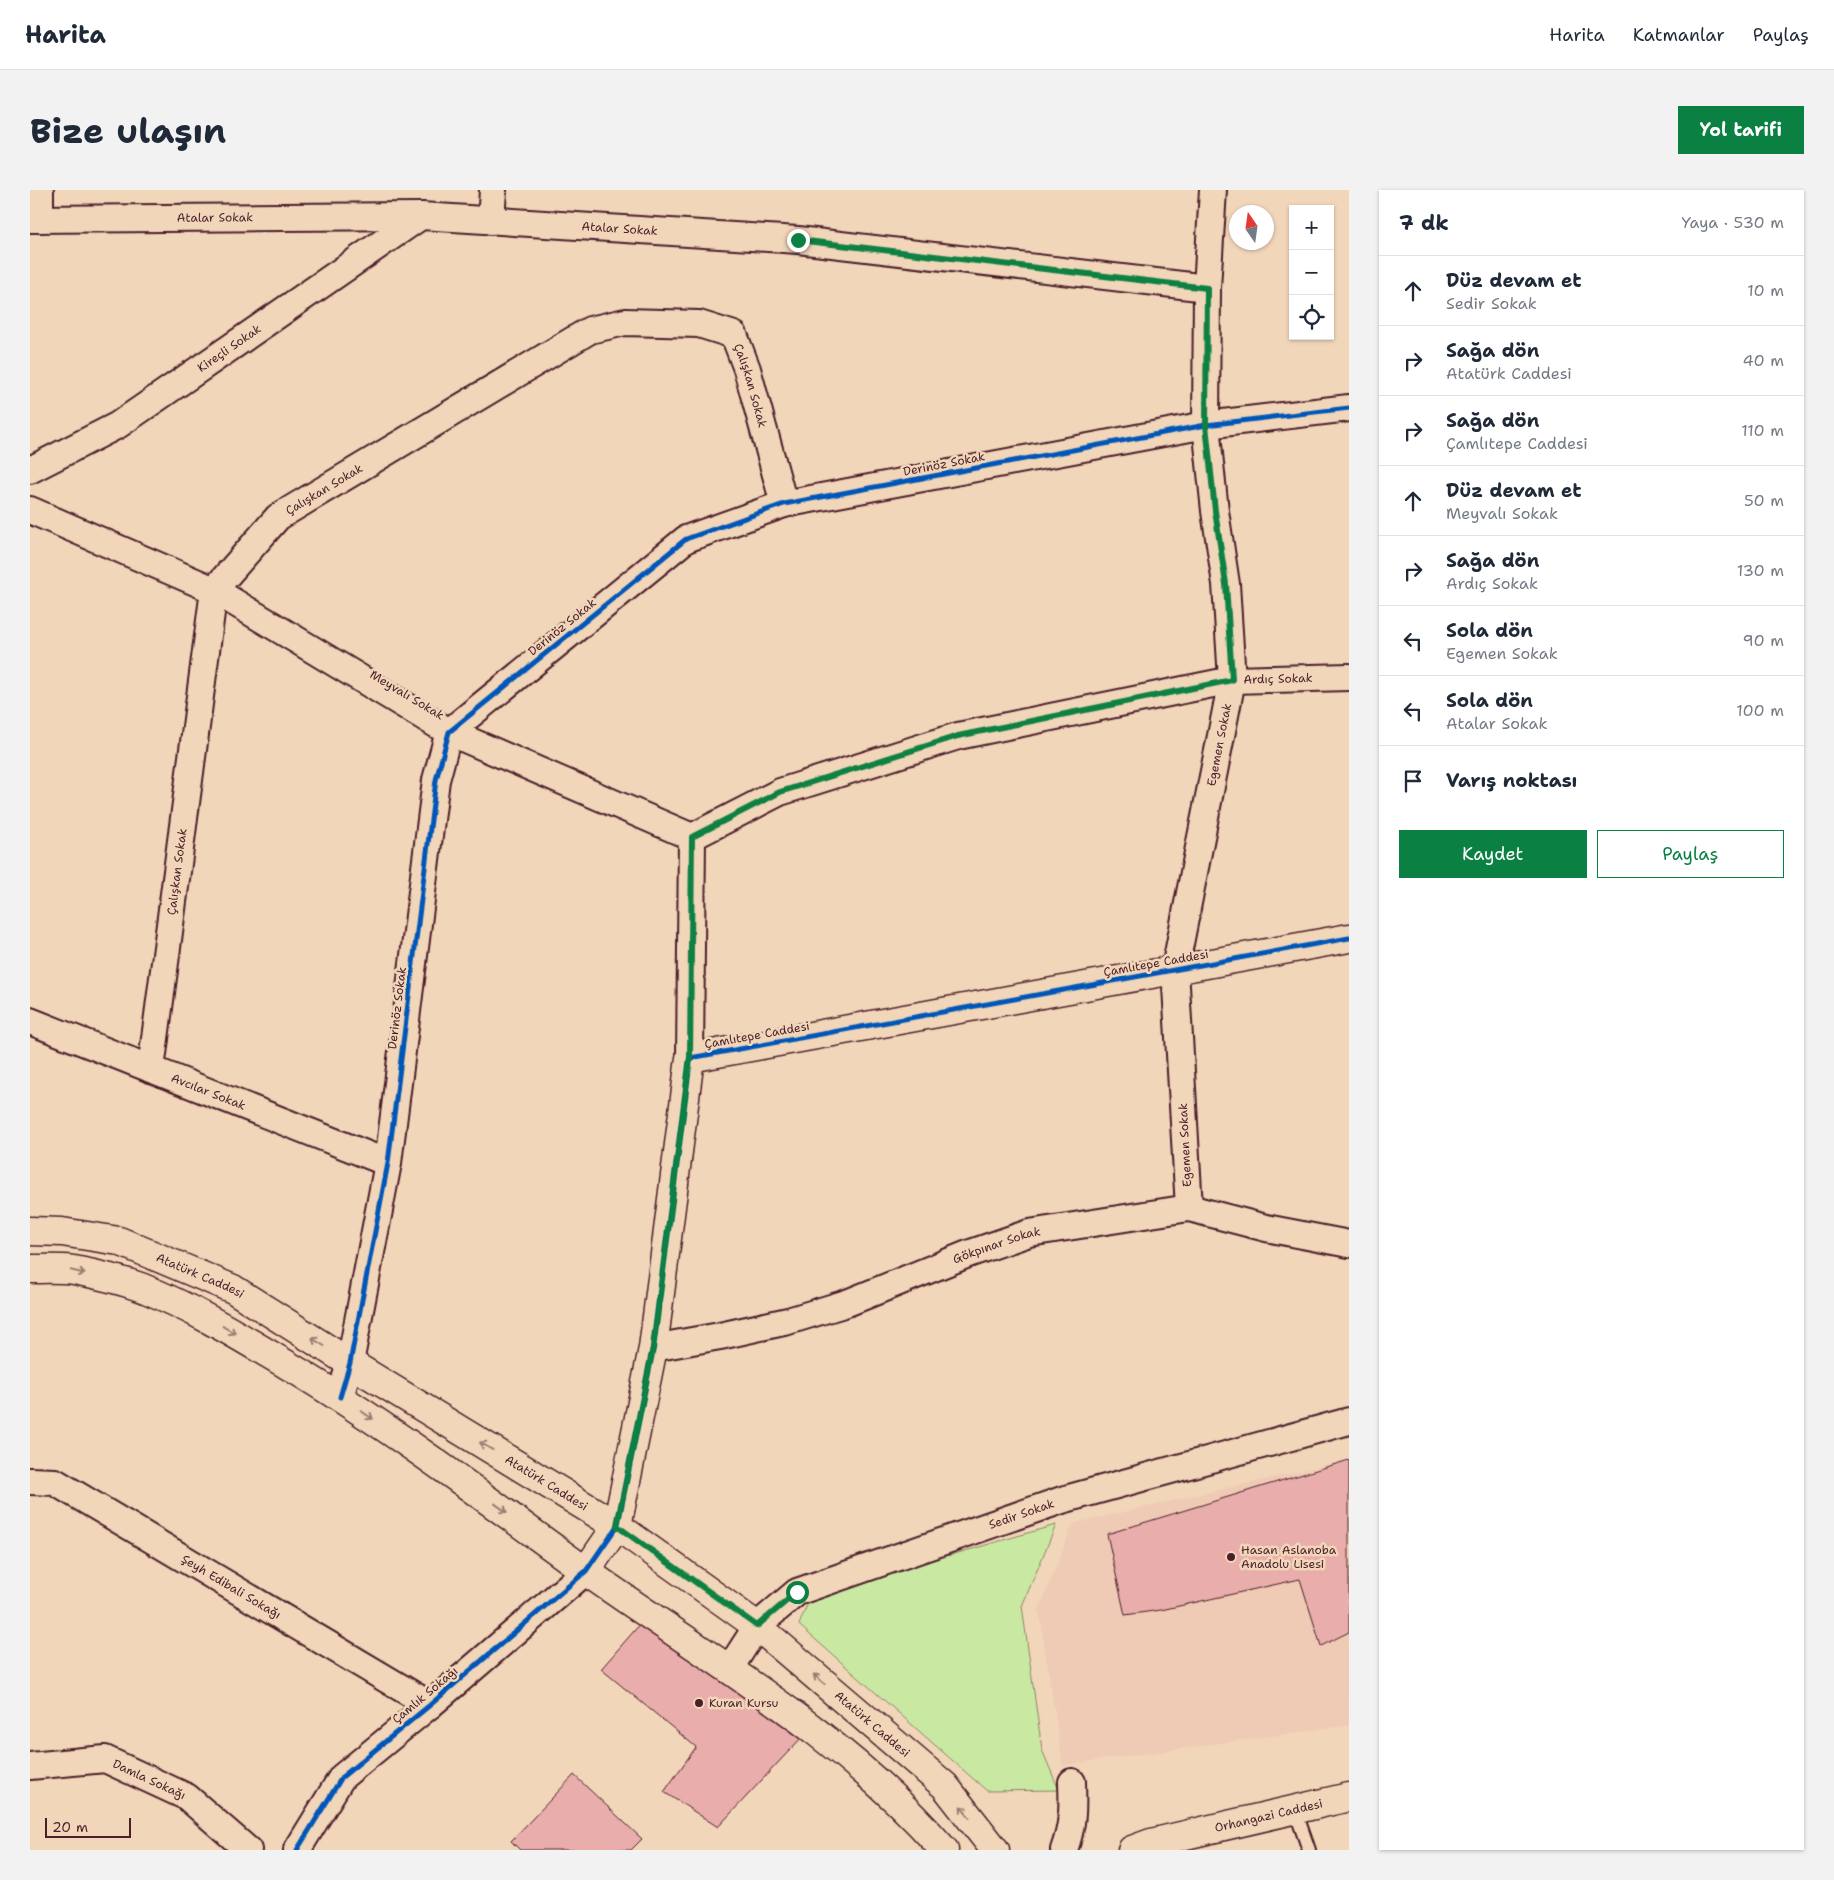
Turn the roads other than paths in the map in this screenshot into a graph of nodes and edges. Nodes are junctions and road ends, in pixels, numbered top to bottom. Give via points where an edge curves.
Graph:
1 (40, 190) edge
2 (493, 190) edge
3 (1213, 190) edge
4 (421, 216) junction
5 (35, 219) edge
6 (491, 220) junction
7 (1207, 288) junction
8 (1349, 408) edge
9 (1206, 425) junction
10 (30, 470) edge
11 (784, 504) junction
12 (30, 510) edge
13 (214, 590) junction
14 (1349, 678) edge
15 (1232, 680) junction
16 (449, 732) junction
17 (692, 837) junction
18 (1349, 938) edge
19 (1176, 969) junction
20 (30, 1021) edge
21 (690, 1058) junction
22 (151, 1069) junction
23 (388, 1164) junction
24 (1188, 1208) junction
25 (30, 1231) edge
26 (1349, 1244) edge
27 (30, 1269) edge
28 (653, 1348) junction
29 (350, 1363) junction
30 (340, 1397) junction
31 (1349, 1421) edge
32 (30, 1481) edge
33 (617, 1526) junction
34 (586, 1571) junction
35 (757, 1626) junction
36 (730, 1668) junction
37 (430, 1704) junction
38 (30, 1766) edge
39 (1072, 1782) dead end
40 (1349, 1797) edge
41 (1295, 1810) junction
42 (248, 1850) edge
43 (297, 1850) edge
44 (944, 1850) edge
45 (995, 1850) edge
46 (1064, 1850) edge
47 (1132, 1850) edge
48 (1309, 1850) edge

1 - 5 street
2 - 6 street
3 - 7 street, Egemen Sokak
4 - 5 street, Atalar Sokak
4 - 6 street, Atalar Sokak
4 - 10 street, Kireçli Sokak via 118,425
6 - 7 street, Atalar Sokak via 798,240
7 - 9 street, Egemen Sokak
8 - 9 street, Derinöz Sokak
9 - 11 street, Derinöz Sokak
9 - 15 street, Egemen Sokak via 1226,584
11 - 13 street, Çalışkan Sokak via 747,370 734,335 699,324 625,322 590,330 278,517
11 - 16 street, Derinöz Sokak via 686,539
12 - 13 street, Meyvalı Sokak
13 - 16 street, Meyvalı Sokak
13 - 22 street, Çalışkan Sokak
14 - 15 street, Ardıç Sokak
15 - 17 street, Ardıç Sokak via 958,736 780,792
15 - 19 street, Egemen Sokak
16 - 17 street, Meyvalı Sokak
16 - 23 street, Derinöz Sokak via 436,780
17 - 21 street
18 - 19 main road, Çamlıtepe Caddesi
19 - 21 main road, Çamlıtepe Caddesi
19 - 24 street, Egemen Sokak
20 - 22 street, Avcılar Sokak
21 - 28 main road, Çamlıtepe Caddesi
22 - 23 street, Avcılar Sokak
23 - 29 street, Derinöz Sokak
24 - 26 street, Gökpınar Sokak
24 - 28 street, Gökpınar Sokak via 1029,1233 839,1306 737,1332
29 -> 25 main road, Atatürk Caddesi via 233,1289 119,1241 62,1232
27 -> 30 main road via 71,1270 141,1288 217,1323
28 - 33 main road, Çamlıtepe Caddesi
29 - 30 street, Derinöz Sokak
33 -> 29 main road, Atatürk Caddesi
30 -> 34 main road via 457,1476
31 - 35 street, Sedir Sokak via 1062,1500 797,1592
32 - 37 street, Şeyh Edibali Sokağı via 55,1482
33 - 34 main road, Çamlıtepe Caddesi
33 - 35 main road, Atatürk Caddesi
34 - 36 main road
34 - 37 street, Çamlık Sokağı
35 - 36 street, Sedir Sokak
45 -> 35 main road, Atatürk Caddesi via 945,1786
36 - 44 main road via 831,1742 921,1824
37 - 43 street, Çamlık Sokağı via 342,1776
38 - 42 street, Damla Sokağı via 104,1759 187,1796
39 - 46 street via 1071,1831
40 - 41 main road, Orhangazi Caddesi
41 - 47 main road, Orhangazi Caddesi
41 - 48 lane

